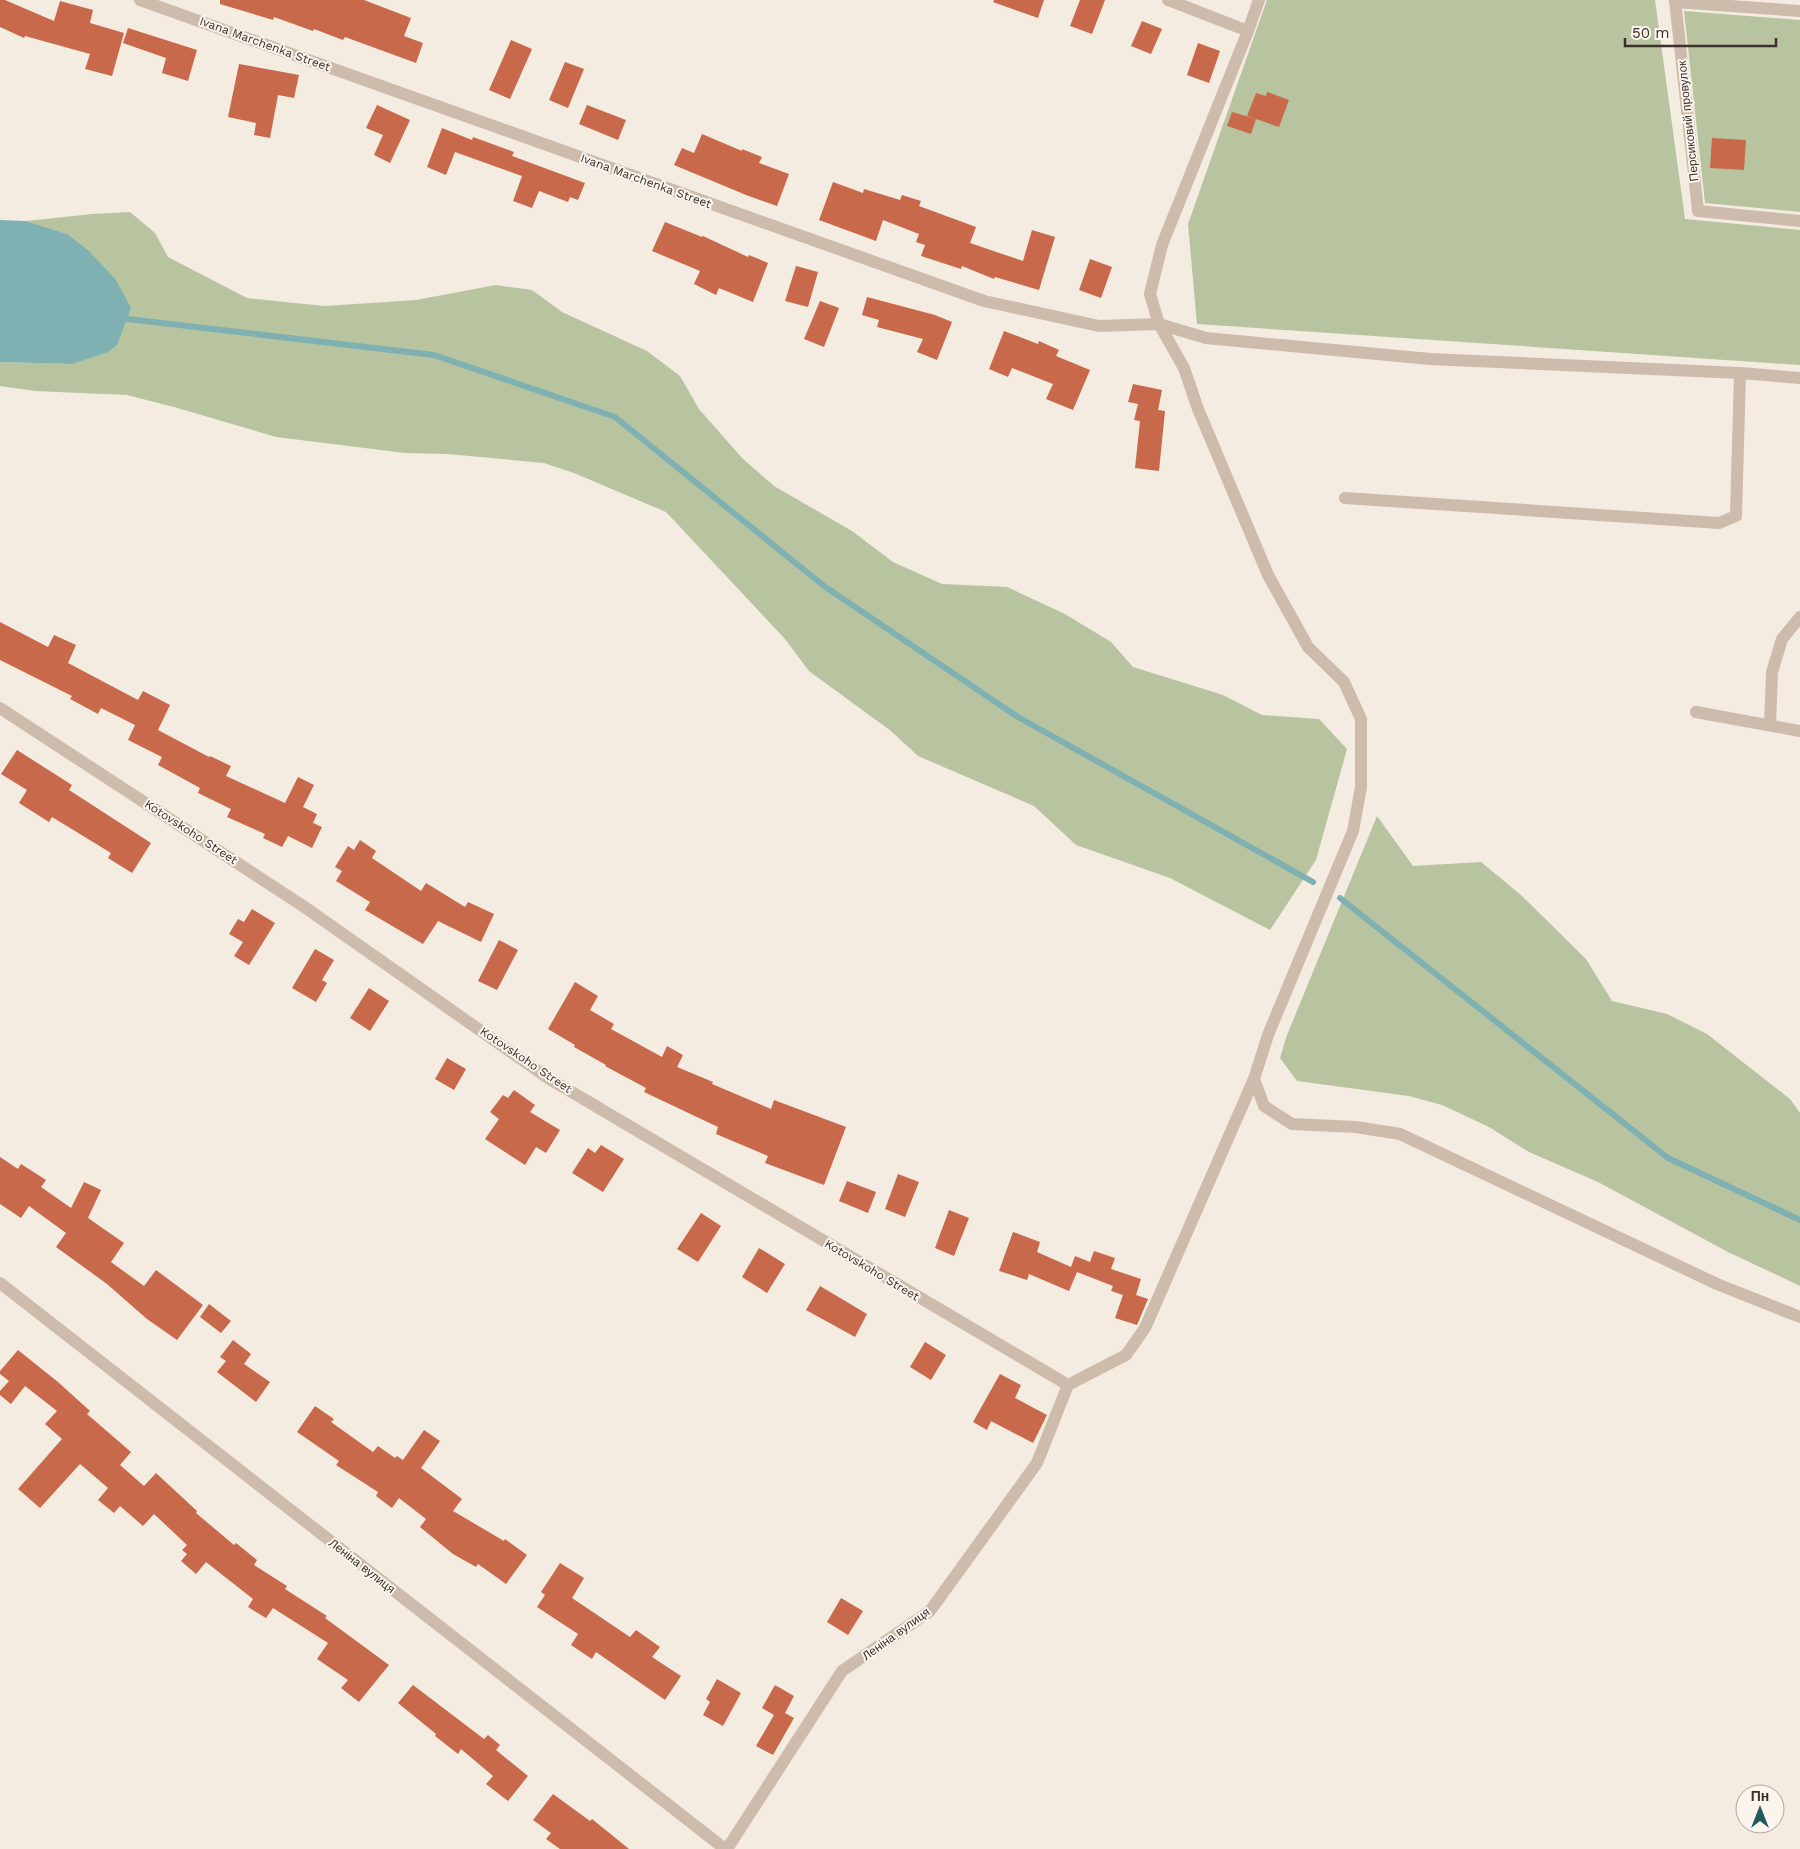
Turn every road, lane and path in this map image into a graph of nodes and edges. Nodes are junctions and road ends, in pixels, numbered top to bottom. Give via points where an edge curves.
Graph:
1 (140, 0) edge
2 (1168, 0) edge
3 (1259, 0) edge
4 (1675, 1) edge
5 (1800, 11) edge
6 (1248, 31) junction
7 (1800, 221) edge
8 (1159, 324) junction
9 (1740, 373) junction
10 (1800, 378) edge
11 (1345, 498) dead end
12 (1800, 617) edge
13 (0, 708) edge
14 (1696, 712) dead end
15 (1770, 725) junction
16 (1800, 731) edge
17 (1254, 1079) junction
18 (0, 1283) edge
19 (1800, 1316) edge
20 (1068, 1385) junction
21 (726, 1849) edge

1 - 8 street, Ivana Marchenka Street via 984,301 1099,326
2 - 6 street
3 - 6 street
4 - 5 street
4 - 7 street, Персиковий провулок via 1698,212
6 - 8 street via 1162,245 1150,294
8 - 9 street, Ivana Marchenka Street via 1206,338 1430,359
8 - 17 street via 1184,368 1268,575 1308,647 1344,682 1361,719 1361,787 1353,831 1268,1035
9 - 10 street, Ivana Marchenka Street
9 - 11 street via 1736,516 1719,523
12 - 15 street via 1782,639 1772,672
13 - 20 street, Kotovskoho Street via 303,906 548,1078
14 - 15 street
15 - 16 street
17 - 19 street via 1264,1106 1292,1124 1356,1127 1400,1134 1718,1284
17 - 20 street via 1145,1328 1126,1355
18 - 21 street, Леніна вулиця
20 - 21 street, Леніна вулиця via 1037,1463 930,1611 842,1671

